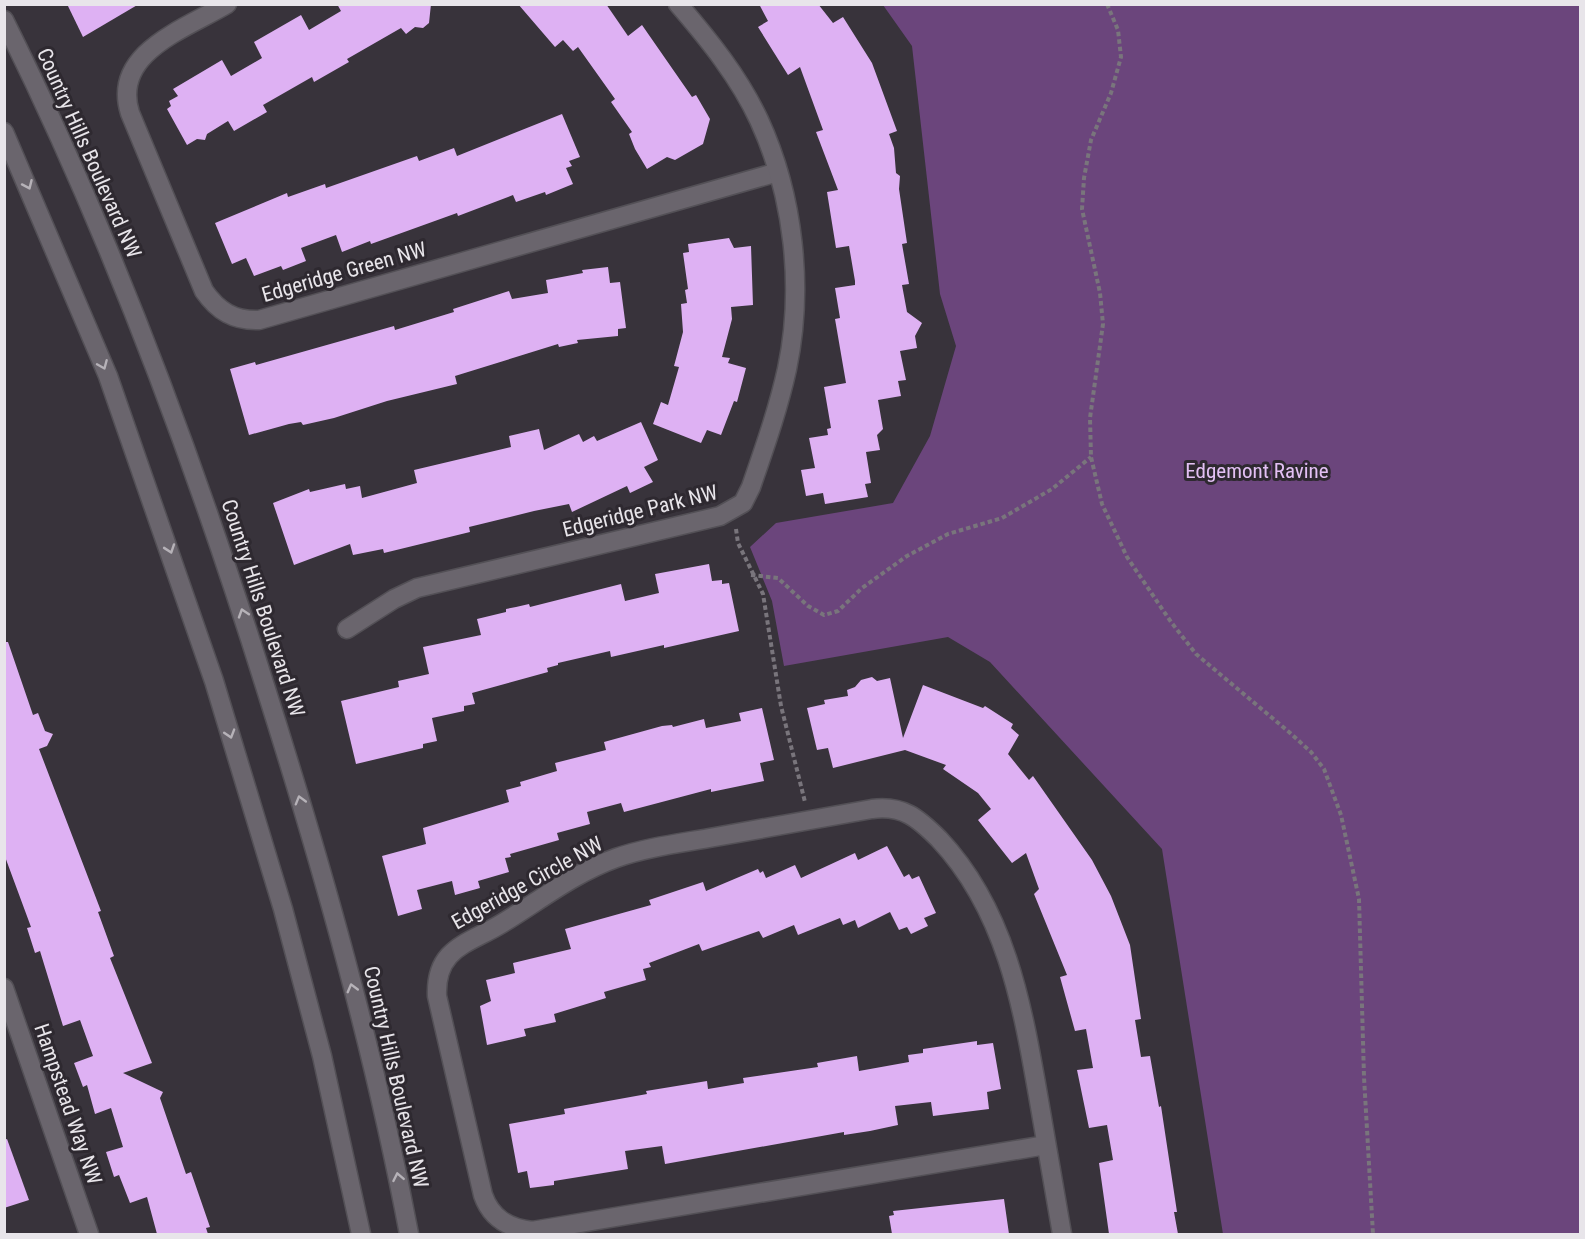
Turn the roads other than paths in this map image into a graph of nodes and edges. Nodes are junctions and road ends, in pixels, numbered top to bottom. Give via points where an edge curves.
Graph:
1 (227, 4) edge
2 (678, 4) edge
3 (4, 20) edge
4 (4, 132) edge
5 (778, 172) junction
6 (347, 629) dead end
7 (4, 988) edge
8 (1046, 1145) junction
9 (89, 1234) edge
10 (360, 1234) edge
11 (409, 1234) edge
12 (1062, 1234) edge

1 - 5 street, Edgeridge Green NW via 145,52 125,88 130,112 204,291 221,311 244,321 259,320
2 - 5 street, Edgeridge Park NW via 738,82 759,120
11 -> 3 street, Country Hills Boulevard NW via 325,883 240,606 130,303
4 -> 10 street via 108,376 214,681 283,909 322,1056
5 - 6 street, Edgeridge Park NW via 792,237 795,306 787,369 777,408 752,487 743,503 733,511 417,588
7 - 9 street, Hampstead Way NW
8 - 8 street, Edgeridge Circle NW via 1025,1020 1011,963 994,922 948,850 919,819 896,808 810,820 616,858 563,884 450,953 441,968 437,996 483,1195 492,1214 518,1229 532,1231
8 - 12 street, Edgeridge Circle NW

